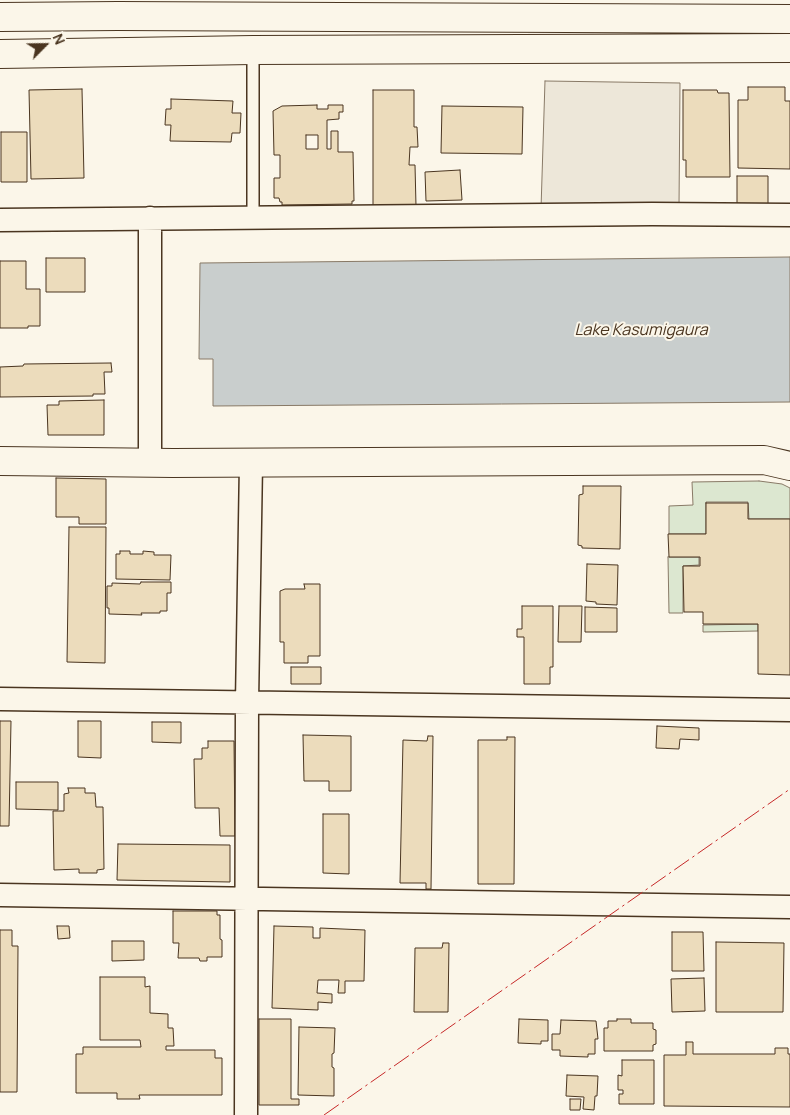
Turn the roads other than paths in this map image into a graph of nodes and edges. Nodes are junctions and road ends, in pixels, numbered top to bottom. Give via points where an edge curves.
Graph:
1 (118, 8) edge
2 (0, 17) edge
3 (790, 19) edge
4 (790, 48) edge
5 (253, 50) junction
6 (120, 51) junction
7 (0, 54) edge
8 (790, 215) edge
9 (253, 217) junction
10 (150, 218) junction
11 (0, 220) edge
12 (0, 461) edge
13 (150, 462) junction
14 (252, 463) junction
15 (790, 466) edge
16 (0, 699) edge
17 (248, 702) junction
18 (790, 710) edge
19 (0, 895) edge
20 (247, 898) junction
21 (790, 907) edge
22 (246, 1115) edge

1 - 2 street
1 - 3 street via 263,13
1 - 6 street
4 - 5 street
5 - 6 street
5 - 9 lane
6 - 7 street
8 - 9 street
9 - 10 street
10 - 11 street
10 - 13 street
12 - 13 street
13 - 14 street
14 - 15 street via 764,460
14 - 17 street
16 - 17 street
17 - 18 street
17 - 20 street
19 - 20 street
20 - 21 street
20 - 22 street

